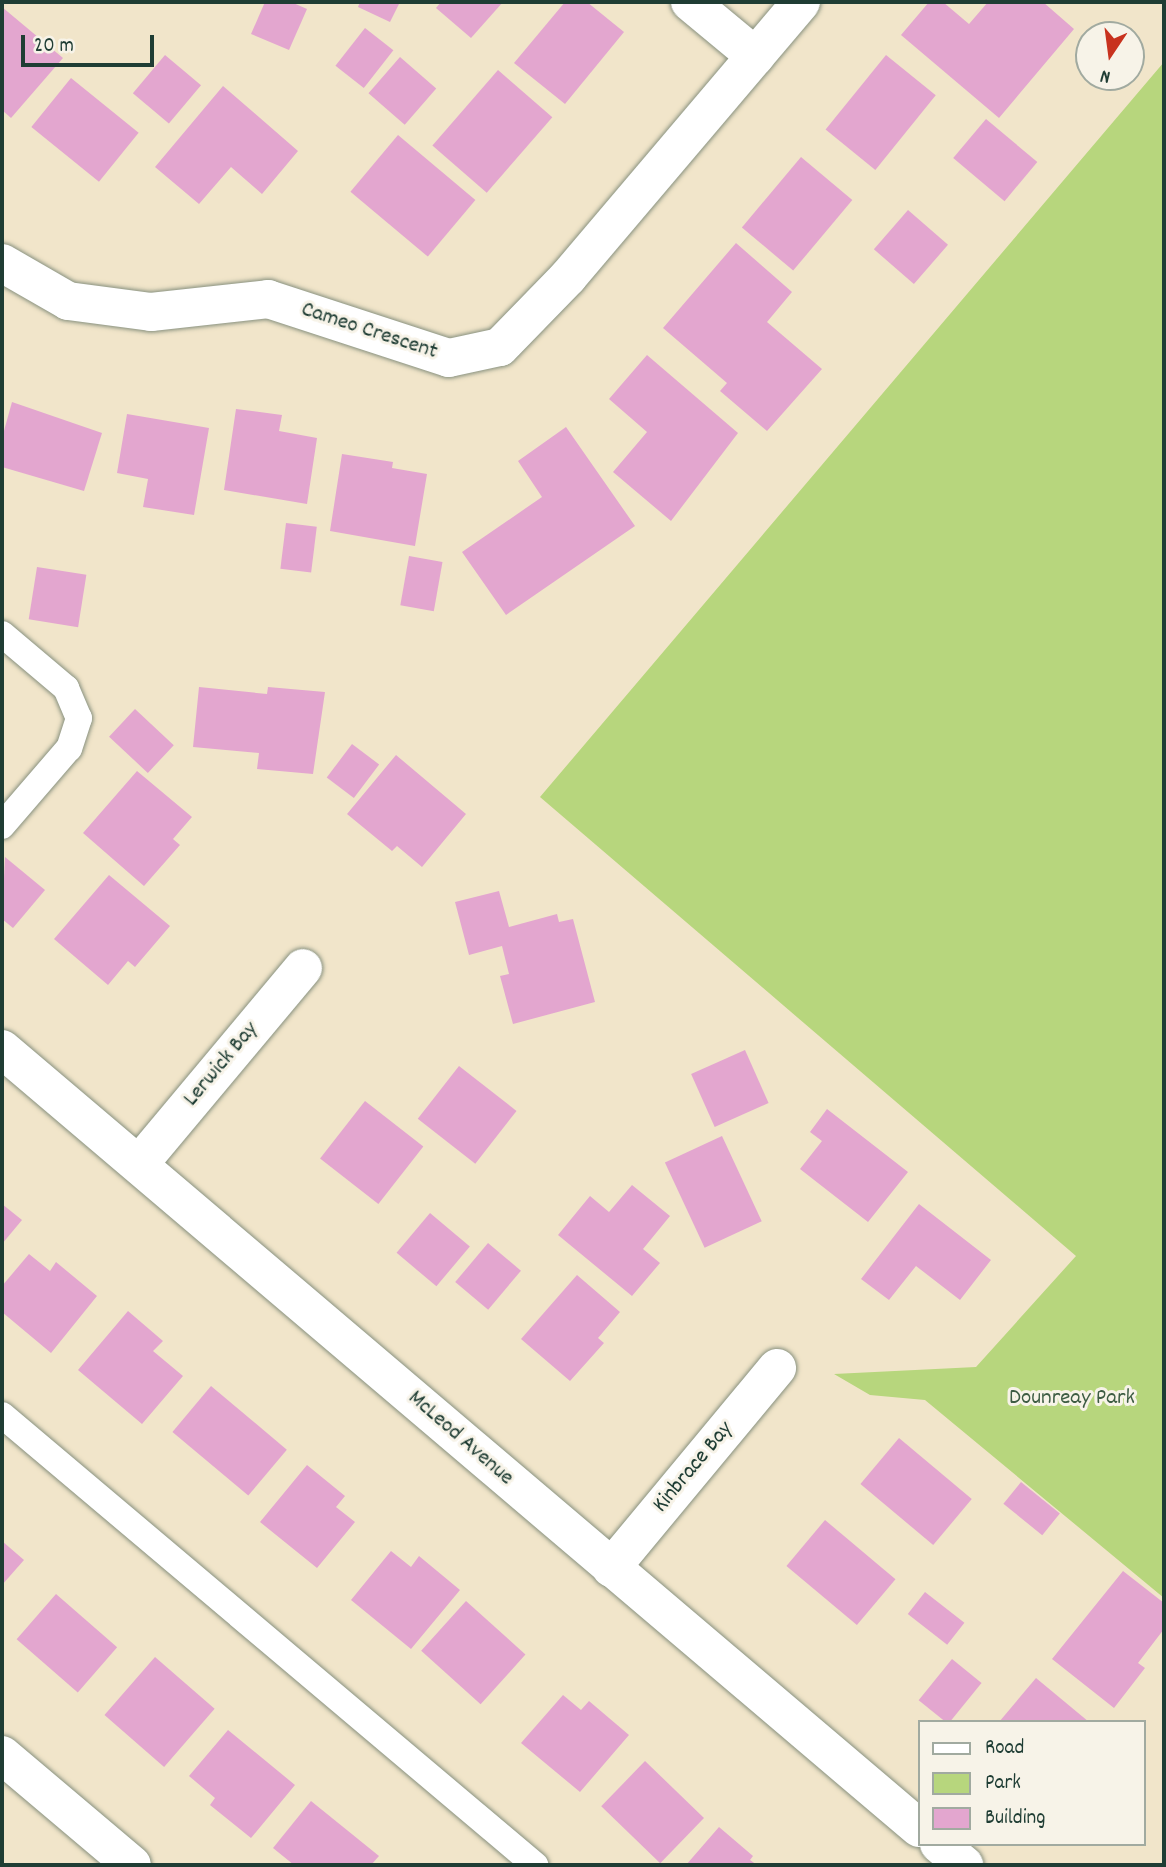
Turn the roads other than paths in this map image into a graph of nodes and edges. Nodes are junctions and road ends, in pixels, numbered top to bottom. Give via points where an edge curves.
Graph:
1 (690, 2) edge
2 (801, 2) edge
3 (755, 56) junction
4 (2, 263) edge
5 (2, 634) edge
6 (2, 826) edge
7 (303, 968) dead end
8 (2, 1049) edge
9 (140, 1163) junction
10 (777, 1368) dead end
11 (2, 1415) edge
12 (611, 1568) junction
13 (2, 1755) edge
14 (918, 1827) edge
15 (941, 1846) edge
16 (132, 1865) edge
17 (535, 1865) edge
18 (964, 1865) edge

1 - 3 street
2 - 3 street, Cameo Crescent
3 - 4 street, Cameo Crescent via 568,277 500,347 449,358 268,299 151,312 68,301
5 - 6 lane via 66,688 79,718 69,748
7 - 9 street, Lerwick Bay
8 - 9 street, McLeod Avenue
9 - 12 street, McLeod Avenue
10 - 12 street, Kinbrace Bay
11 - 17 lane
12 - 14 street, McLeod Avenue
13 - 16 street
15 - 18 street

